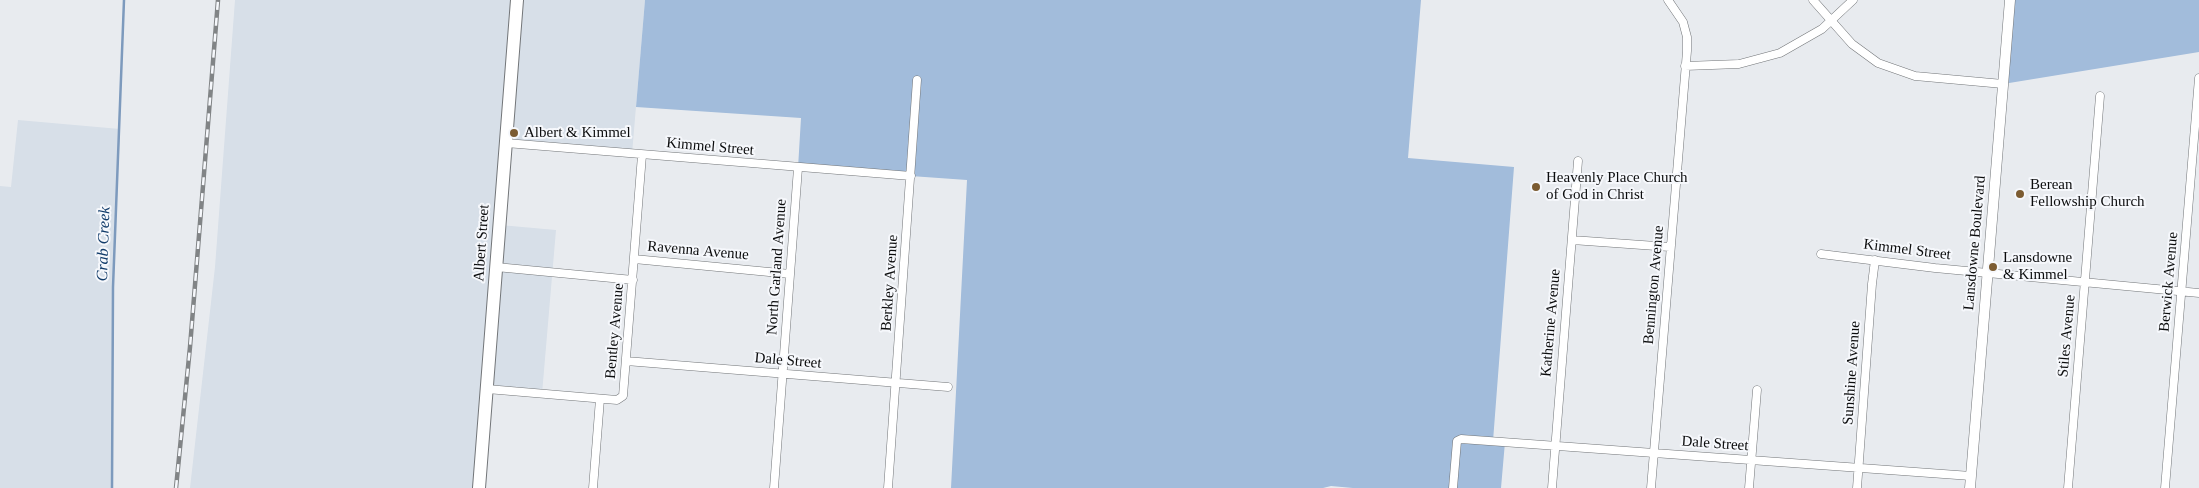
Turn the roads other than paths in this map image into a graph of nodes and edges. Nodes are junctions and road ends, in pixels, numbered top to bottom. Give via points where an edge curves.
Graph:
1 (518, 0) edge
2 (1668, 0) edge
3 (1814, 0) edge
4 (1853, 0) edge
5 (2010, 0) edge
6 (1831, 21) junction
7 (1685, 66) junction
8 (2199, 78) edge
9 (917, 80) dead end
10 (2003, 84) junction
11 (2100, 96) dead end
12 (506, 143) junction
13 (642, 155) junction
14 (1578, 160) dead end
15 (798, 168) junction
16 (911, 176) junction
17 (1572, 240) junction
18 (1670, 247) junction
19 (1821, 254) dead end
20 (634, 260) junction
21 (1875, 260) junction
22 (496, 267) junction
23 (1988, 273) junction
24 (790, 274) junction
25 (633, 280) junction
26 (2085, 282) junction
27 (2182, 292) junction
28 (2199, 294) edge
29 (626, 361) junction
30 (782, 374) junction
31 (896, 382) junction
32 (948, 387) dead end
33 (487, 390) junction
34 (1757, 390) dead end
35 (600, 399) junction
36 (1555, 445) junction
37 (1654, 453) junction
38 (1752, 460) junction
39 (1858, 468) junction
40 (1971, 476) junction
41 (479, 488) edge
42 (594, 488) edge
43 (774, 488) edge
44 (888, 488) edge
45 (1453, 488) edge
46 (1552, 488) edge
47 (1651, 488) edge
48 (1750, 488) edge
49 (1857, 488) edge
50 (1970, 488) edge
51 (2068, 488) edge
52 (2166, 488) edge

1 - 12 main road, Albert Street
2 - 7 street, Bennington Avenue via 1679,13 1685,28
3 - 6 street
4 - 6 street
5 - 10 street, Lansdowne Boulevard
6 - 7 street via 1807,39 1766,58 1724,66
6 - 10 street via 1860,51 1899,72
7 - 18 street, Bennington Avenue
8 - 27 street, Berwick Avenue
9 - 16 street, Berkley Avenue
10 - 23 street, Lansdowne Boulevard
11 - 26 street, Stiles Avenue
12 - 13 street, Kimmel Street
12 - 22 main road, Albert Street
13 - 15 street, Kimmel Street
13 - 20 street, Bentley Avenue
14 - 17 street, Katherine Avenue
15 - 16 street, Kimmel Street
15 - 24 street, North Garland Avenue
16 - 31 street, Berkley Avenue
17 - 18 street
17 - 36 street, Katherine Avenue
18 - 37 street, Bennington Avenue
19 - 21 street, Kimmel Street
20 - 24 street, Ravenna Avenue
20 - 25 street, Bentley Avenue
21 - 23 street, Kimmel Street
21 - 39 street, Sunshine Avenue
22 - 25 street
22 - 33 main road, Albert Street
23 - 26 street, Kimmel Street
23 - 40 street, Lansdowne Boulevard
24 - 30 street, North Garland Avenue
25 - 29 street, Bentley Avenue
26 - 27 street, Kimmel Street
26 - 51 street, Stiles Avenue
27 - 28 street, Kimmel Street
27 - 52 street, Berwick Avenue
29 - 30 street, Dale Street
29 - 35 street, Bentley Avenue via 622,396 617,400
30 - 31 street, Dale Street
30 - 43 street, North Garland Avenue
31 - 32 street, Dale Street
31 - 44 street, Berkley Avenue
33 - 35 street
33 - 41 main road, Albert Street
34 - 38 street
35 - 42 street, Bentley Avenue
36 - 37 street, Dale Street
36 - 45 street, Dale Street via 1461,439 1457,441
36 - 46 street, Katherine Avenue
37 - 38 street, Dale Street
37 - 47 street, Bennington Avenue
38 - 39 street, Dale Street
38 - 48 street
39 - 40 street, Dale Street
39 - 49 street, Sunshine Avenue
40 - 50 street, Lansdowne Boulevard

